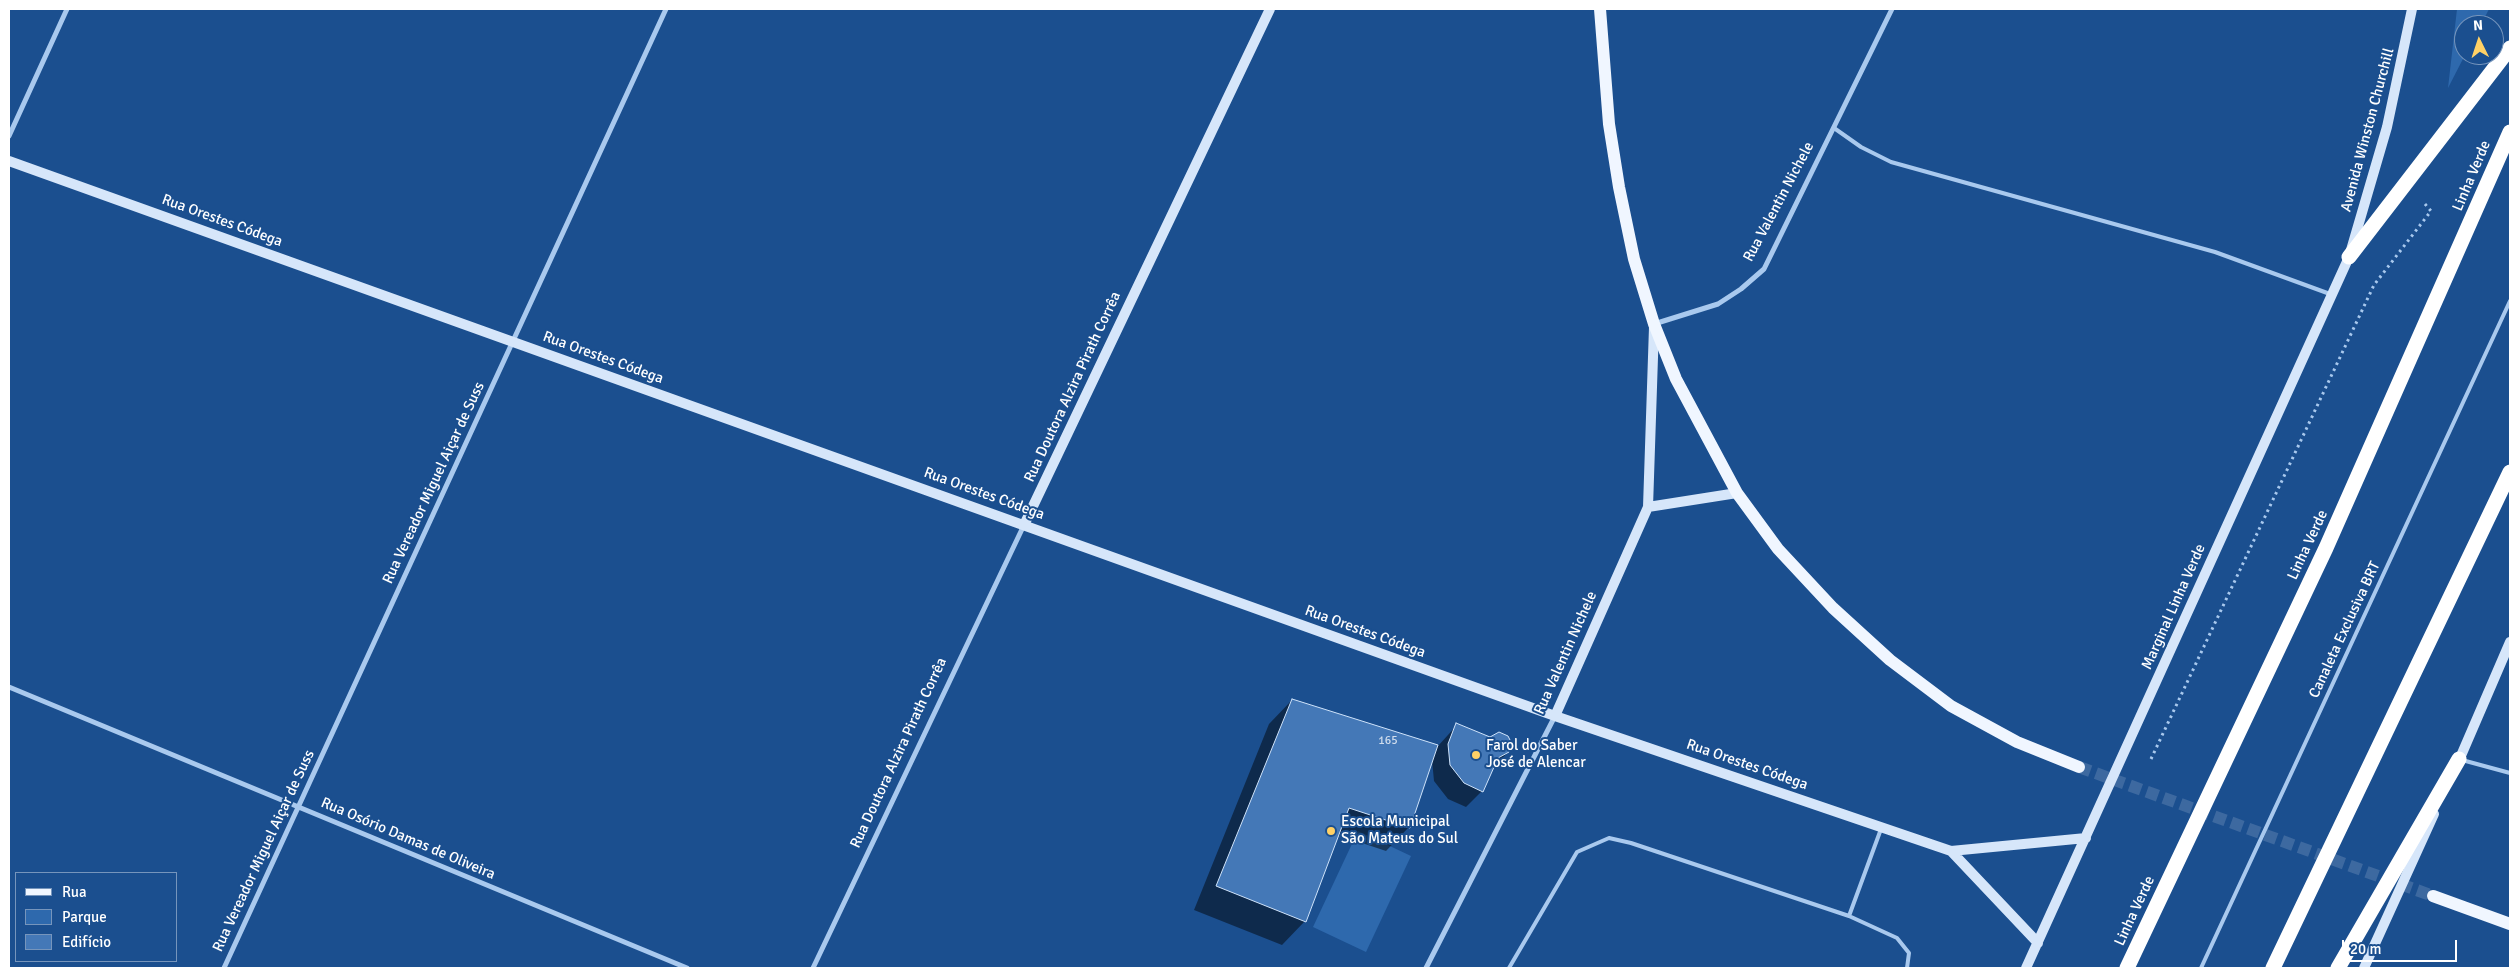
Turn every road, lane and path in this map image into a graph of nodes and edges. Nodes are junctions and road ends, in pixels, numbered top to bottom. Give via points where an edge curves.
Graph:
1 (67, 9) edge
2 (666, 9) edge
3 (1270, 9) edge
4 (1600, 9) edge
5 (1892, 9) edge
6 (2412, 9) edge
7 (2510, 48) edge
8 (1834, 128) junction
9 (2510, 132) edge
10 (9, 136) edge
11 (9, 161) edge
12 (2431, 211) dead end
13 (2349, 257) junction
14 (2332, 295) junction
15 (2510, 301) edge
16 (1654, 324) junction
17 (513, 342) junction
18 (2510, 472) edge
19 (1737, 493) junction
20 (1648, 507) junction
21 (1024, 525) junction
22 (2510, 642) edge
23 (9, 687) edge
24 (1555, 716) junction
25 (2459, 759) junction
26 (2150, 762) dead end
27 (2079, 767) tunnel mouth
28 (2510, 773) edge
29 (298, 807) junction
30 (1882, 827) junction
31 (2086, 838) junction
32 (1951, 851) junction
33 (2433, 896) tunnel mouth
34 (1849, 916) junction
35 (2510, 924) edge
36 (2038, 943) junction
37 (224, 968) edge
38 (686, 968) edge
39 (813, 968) edge
40 (1426, 968) edge
41 (1509, 968) edge
42 (1907, 968) edge
43 (2026, 968) edge
44 (2127, 968) edge
45 (2201, 968) edge
46 (2273, 968) edge
47 (2338, 968) edge
48 (2364, 968) edge

1 - 10 street
2 - 17 street, Rua Vereador Miguel Aiçar de Suss
3 - 21 main road, Rua Doutora Alzira Pirath Corrêa
4 - 16 main road via 1609,124 1619,187 1634,259
5 - 8 street, Rua Valentin Nichele
6 - 13 main road, Avenida Winston Churchill via 2387,126
7 - 13 highway
8 - 14 lane via 1891,162 2215,252
8 - 16 street, Rua Valentin Nichele via 1764,269 1742,289 1718,304
9 - 44 highway, Linha Verde via 2326,548
11 - 17 main road, Rua Orestes Códega
12 - 26 path via 2374,285
13 - 14 main road, Marginal Linha Verde
14 - 31 main road, Marginal Linha Verde
15 - 45 lane, Canaleta Exclusiva BRT
16 - 19 main road via 1676,379
16 - 20 main road, Rua Valentin Nichele
17 - 21 main road, Rua Orestes Códega
17 - 29 street, Rua Vereador Miguel Aiçar de Suss
18 - 46 highway
19 - 20 main road
19 - 27 main road via 1778,549 1832,608 1890,660 1951,706 2018,742
20 - 24 main road, Rua Valentin Nichele
21 - 24 main road, Rua Orestes Códega
21 - 39 street, Rua Doutora Alzira Pirath Corrêa
22 - 25 main road
23 - 29 street, Rua Osório Damas de Oliveira
24 - 30 main road, Rua Orestes Códega
24 - 40 street, Rua Valentin Nichele
25 - 28 lane
25 - 47 highway
25 - 48 main road
29 - 37 street, Rua Vereador Miguel Aiçar de Suss
29 - 38 street, Rua Osório Damas de Oliveira
30 - 32 main road, Rua Orestes Códega
30 - 34 lane
31 - 32 main road, Rua Orestes Códega
31 - 36 main road, Marginal Linha Verde
32 - 36 main road, Rua Orestes Códega
33 - 35 main road
34 - 41 lane via 1609,838 1577,852
34 - 42 lane via 1897,938 1909,953
36 - 43 main road, Marginal Linha Verde

